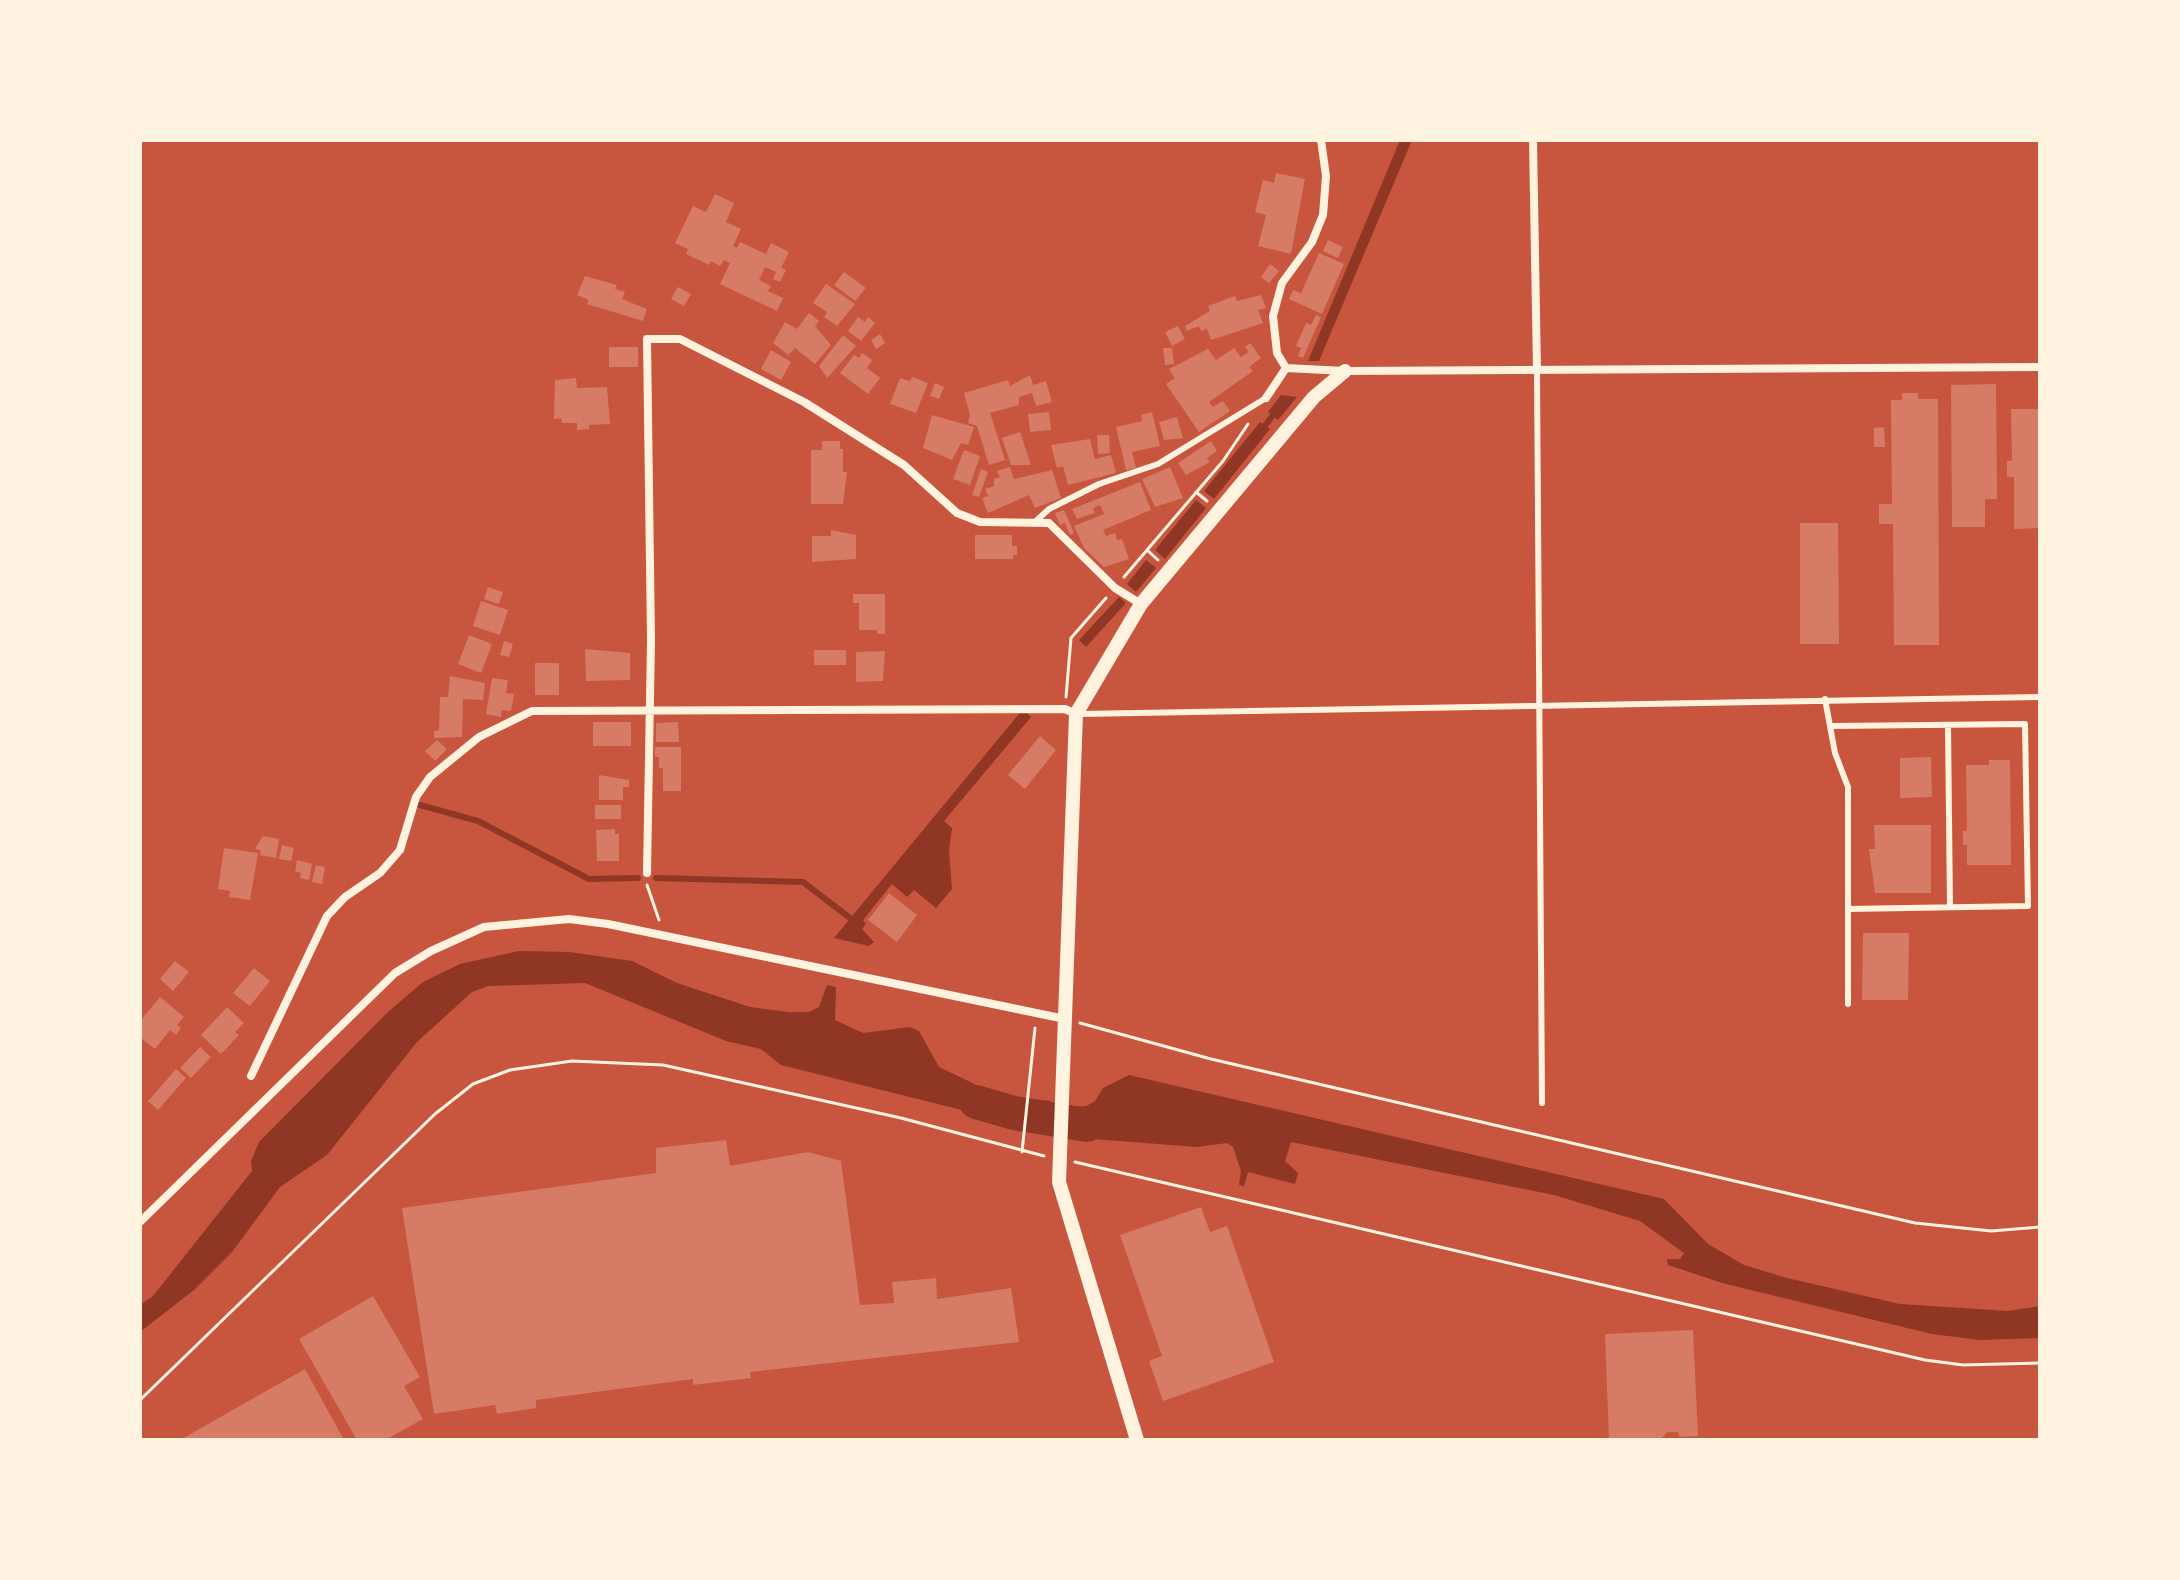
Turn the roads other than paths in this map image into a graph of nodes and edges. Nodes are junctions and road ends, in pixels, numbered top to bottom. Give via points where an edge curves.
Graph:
1 (1321, 140) edge
2 (1533, 140) edge
3 (2040, 367) edge
4 (1286, 368) junction
5 (1537, 370) junction
6 (1345, 371) junction
7 (1266, 398) joint
8 (1036, 521) junction
9 (1137, 602) junction
10 (2040, 697) edge
11 (1825, 699) junction
12 (1537, 704) junction
13 (649, 708) junction
14 (1070, 711) junction
15 (1948, 725) junction
16 (1830, 726) junction
17 (647, 873) road end
18 (1950, 907) junction
19 (1848, 909) junction
20 (1848, 1004) dead end
21 (1065, 1019) junction
22 (251, 1076) dead end
23 (1542, 1103) dead end
24 (140, 1222) edge
25 (1137, 1440) edge

1 - 4 street via 1326,176 1323,215 1312,242 1282,283 1273,316 1277,353
2 - 5 street
3 - 5 street
4 - 6 street
4 - 7 street
5 - 6 street
5 - 12 lane
6 - 9 street via 1314,397
7 - 8 lane via 1158,464 1099,484
8 - 9 street via 1049,523 1116,589
8 - 13 street via 980,522 957,513 904,465 804,402 680,339 647,339
9 - 14 street
10 - 11 lane
11 - 12 lane
11 - 16 lane
12 - 14 lane
12 - 23 lane
13 - 14 street
13 - 17 street
13 - 22 street via 532,711 479,737 430,777 416,797 400,850 327,916
14 - 21 street
15 - 16 lane
15 - 18 lane
15 - 18 lane via 2025,724 2028,906
16 - 19 lane via 1848,787
18 - 19 lane
19 - 20 lane
21 - 24 street via 664,933 569,919 484,927 395,973
21 - 25 street via 1059,1182

